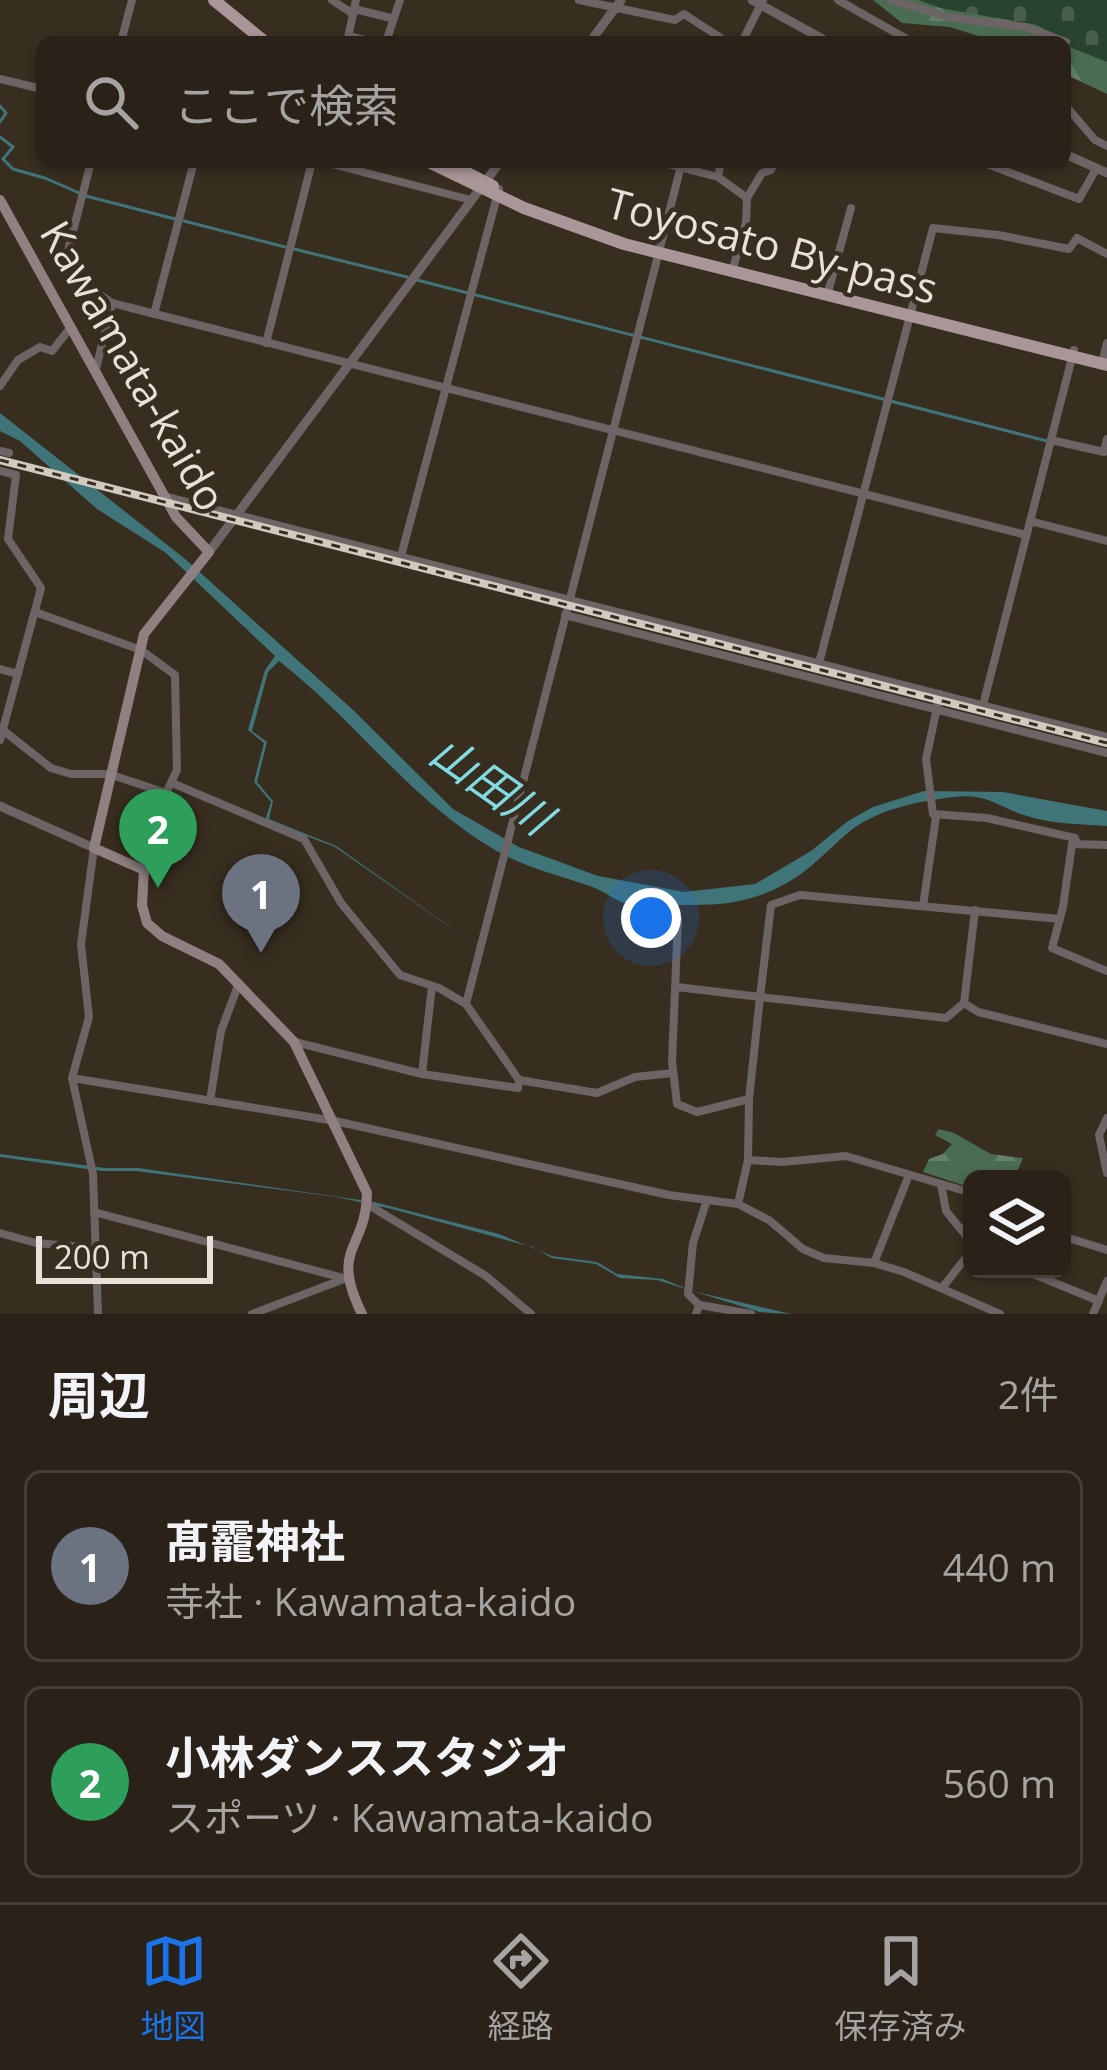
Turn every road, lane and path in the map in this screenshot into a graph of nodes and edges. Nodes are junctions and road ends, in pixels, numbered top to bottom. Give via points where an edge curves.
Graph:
1 (132, 0) edge
2 (214, 0) edge
3 (225, 0) edge
4 (332, 0) edge
5 (400, 0) edge
6 (579, 0) edge
7 (621, 0) edge
8 (680, 0) edge
9 (838, 0) edge
10 (891, 0) edge
11 (758, 1) edge
12 (354, 8) edge
13 (614, 10) junction
14 (684, 14) junction
15 (391, 18) junction
16 (123, 36) edge
17 (258, 36) edge
18 (269, 36) edge
19 (387, 36) edge
20 (594, 36) edge
21 (718, 36) edge
22 (744, 36) edge
23 (818, 36) edge
24 (901, 36) edge
25 (1050, 36) edge
26 (0, 79) edge
27 (36, 88) edge
28 (1071, 112) edge
29 (1107, 146) edge
30 (1071, 157) edge
31 (89, 168) edge
32 (192, 168) edge
33 (310, 168) edge
34 (357, 168) edge
35 (440, 168) edge
36 (453, 168) edge
37 (496, 168) edge
38 (680, 168) edge
39 (690, 168) edge
40 (720, 168) edge
41 (772, 168) edge
42 (998, 168) edge
43 (1102, 171) edge
44 (718, 177) junction
45 (479, 190) junction
46 (497, 193) junction
47 (747, 198) junction
48 (0, 200) edge
49 (850, 208) dead end
50 (658, 250) junction
51 (1107, 254) edge
52 (734, 268) junction
53 (828, 293) junction
54 (112, 303) junction
55 (910, 313) junction
56 (154, 314) junction
57 (71, 326) junction
58 (266, 343) junction
59 (1073, 354) junction
60 (1105, 358) edge
61 (350, 364) junction
62 (96, 369) junction
63 (0, 386) edge
64 (445, 387) junction
65 (612, 430) junction
66 (1107, 439) edge
67 (1051, 440) junction
68 (0, 471) edge
69 (863, 495) junction
70 (165, 496) junction
71 (238, 515) junction
72 (1030, 521) junction
73 (1026, 535) junction
74 (1107, 541) edge
75 (401, 556) junction
76 (206, 557) junction
77 (569, 598) junction
78 (35, 612) junction
79 (565, 615) junction
80 (141, 650) junction
81 (819, 663) junction
82 (0, 669) edge
83 (17, 674) junction
84 (940, 694) junction
85 (983, 705) junction
86 (937, 709) junction
87 (1, 735) edge
88 (1107, 737) edge
89 (1107, 753) edge
90 (109, 774) junction
91 (172, 783) junction
92 (166, 793) junction
93 (0, 806) edge
94 (935, 816) junction
95 (1077, 844) junction
96 (1107, 845) edge
97 (94, 848) junction
98 (144, 870) junction
99 (923, 906) junction
100 (975, 910) junction
101 (1060, 919) junction
102 (678, 920) dead end
103 (1107, 971) edge
104 (239, 982) junction
105 (433, 986) junction
106 (677, 987) junction
107 (760, 997) junction
108 (964, 1003) junction
109 (466, 1004) junction
110 (294, 1042) junction
111 (1107, 1044) edge
112 (673, 1073) junction
113 (422, 1074) junction
114 (72, 1078) junction
115 (519, 1080) junction
116 (749, 1099) junction
117 (210, 1101) junction
118 (1107, 1118) edge
119 (335, 1121) junction
120 (748, 1160) junction
121 (1107, 1173) edge
122 (909, 1175) junction
123 (940, 1184) junction
124 (963, 1190) edge
125 (707, 1200) junction
126 (367, 1204) junction
127 (738, 1204) junction
128 (94, 1212) junction
129 (0, 1233) edge
130 (963, 1234) edge
131 (1071, 1239) edge
132 (93, 1249) junction
133 (1107, 1250) edge
134 (963, 1259) edge
135 (874, 1263) junction
136 (1044, 1278) edge
137 (345, 1279) junction
138 (1107, 1281) edge
139 (942, 1288) junction
140 (1099, 1300) junction
141 (698, 1310) edge
142 (98, 1314) edge
143 (252, 1314) edge
144 (362, 1314) edge
145 (531, 1314) edge
146 (751, 1314) edge
147 (1000, 1314) edge
148 (1093, 1314) edge

1 - 16 street
2 - 17 main road
3 - 18 main road
4 - 12 street
5 - 15 street
6 - 13 street
7 - 13 street
8 - 14 street
9 - 24 street
10 - 25 street
11 - 22 street
11 - 23 street
12 - 15 street
13 - 14 street via 675,20
13 - 20 street
14 - 21 street
15 - 19 street
26 - 27 street
28 - 29 street
30 - 43 street
31 - 54 street via 64,266
32 - 56 street
33 - 58 street
34 - 45 street
35 - 45 main road, Toyosato By-pass
36 - 45 main road, Toyosato By-pass
37 - 45 street
38 - 50 street
39 - 44 street
40 - 44 street
41 - 47 street
42 - 43 street via 1079,199
44 - 47 street
45 - 46 main road, Toyosato By-pass
45 - 61 street
46 - 50 main road, Toyosato By-pass
46 - 64 street
47 - 52 street
48 - 57 main road, Kawamata-kaido
49 - 53 street
50 - 52 main road, Toyosato By-pass
50 - 65 street
51 - 55 street via 1077,238 1069,249 933,228
52 - 53 main road, Toyosato By-pass
53 - 55 main road, Toyosato By-pass
54 - 56 street
54 - 62 street
55 - 59 main road, Toyosato By-pass
55 - 69 street
56 - 58 street
57 - 62 main road, Kawamata-kaido
57 - 63 street via 52,351 40,346 17,360
58 - 61 street
59 - 60 main road, Toyosato By-pass
59 - 67 street
61 - 64 street
61 - 71 street
62 - 70 main road, Kawamata-kaido
64 - 65 street
64 - 75 street
65 - 69 street
65 - 77 street
66 - 67 street via 1104,452
67 - 72 street
68 - 78 street via 16,475 8,539 41,588
69 - 73 street
69 - 81 street
70 - 71 street
70 - 76 main road, Kawamata-kaido
71 - 75 street
71 - 76 street
72 - 73 street
72 - 74 street
73 - 85 street
75 - 77 street
76 - 80 main road via 146,628
77 - 79 street
77 - 81 street
78 - 80 street
78 - 83 street
79 - 86 street
79 - 109 street
80 - 90 main road
80 - 91 street via 170,668 177,683
81 - 84 street
82 - 83 street
83 - 87 street
84 - 85 street
84 - 86 street
85 - 88 street
86 - 89 street
86 - 94 street via 926,759
87 - 90 street via 51,768
90 - 92 street
90 - 97 main road
91 - 92 street
91 - 105 street via 304,838 341,903 400,974
92 - 98 street
93 - 97 street
94 - 95 street via 1025,826
94 - 99 street
95 - 96 street
95 - 101 street
97 - 98 main road
97 - 114 street via 81,944 88,1017
98 - 104 main road via 143,915 152,931
99 - 100 street
99 - 107 street via 815,895 771,905
100 - 101 street
100 - 108 street
101 - 103 street via 1052,949
102 - 106 street
104 - 110 main road
104 - 117 street
105 - 109 street
105 - 113 street
106 - 107 street
106 - 112 street
107 - 108 street via 946,1018
107 - 116 street
108 - 111 street
109 - 115 street
110 - 113 street
110 - 119 main road
112 - 115 street via 597,1093
112 - 116 street via 677,1104 697,1112
113 - 115 street via 518,1088
114 - 117 street
114 - 128 street
116 - 120 street
117 - 119 street
118 - 121 street via 1099,1135
119 - 125 street
119 - 126 main road
120 - 122 street via 846,1156
120 - 127 street
122 - 123 street
122 - 135 street
123 - 124 street
123 - 130 street
125 - 127 street
125 - 141 street via 688,1294
126 - 137 main road
126 - 145 street via 486,1276
127 - 135 street via 803,1249
128 - 132 street
128 - 137 street
129 - 132 street
131 - 133 street
132 - 142 street
134 - 139 street
135 - 139 street
136 - 140 street
137 - 143 street
137 - 144 main road
138 - 140 street
139 - 147 street
140 - 148 street
141 - 146 street

